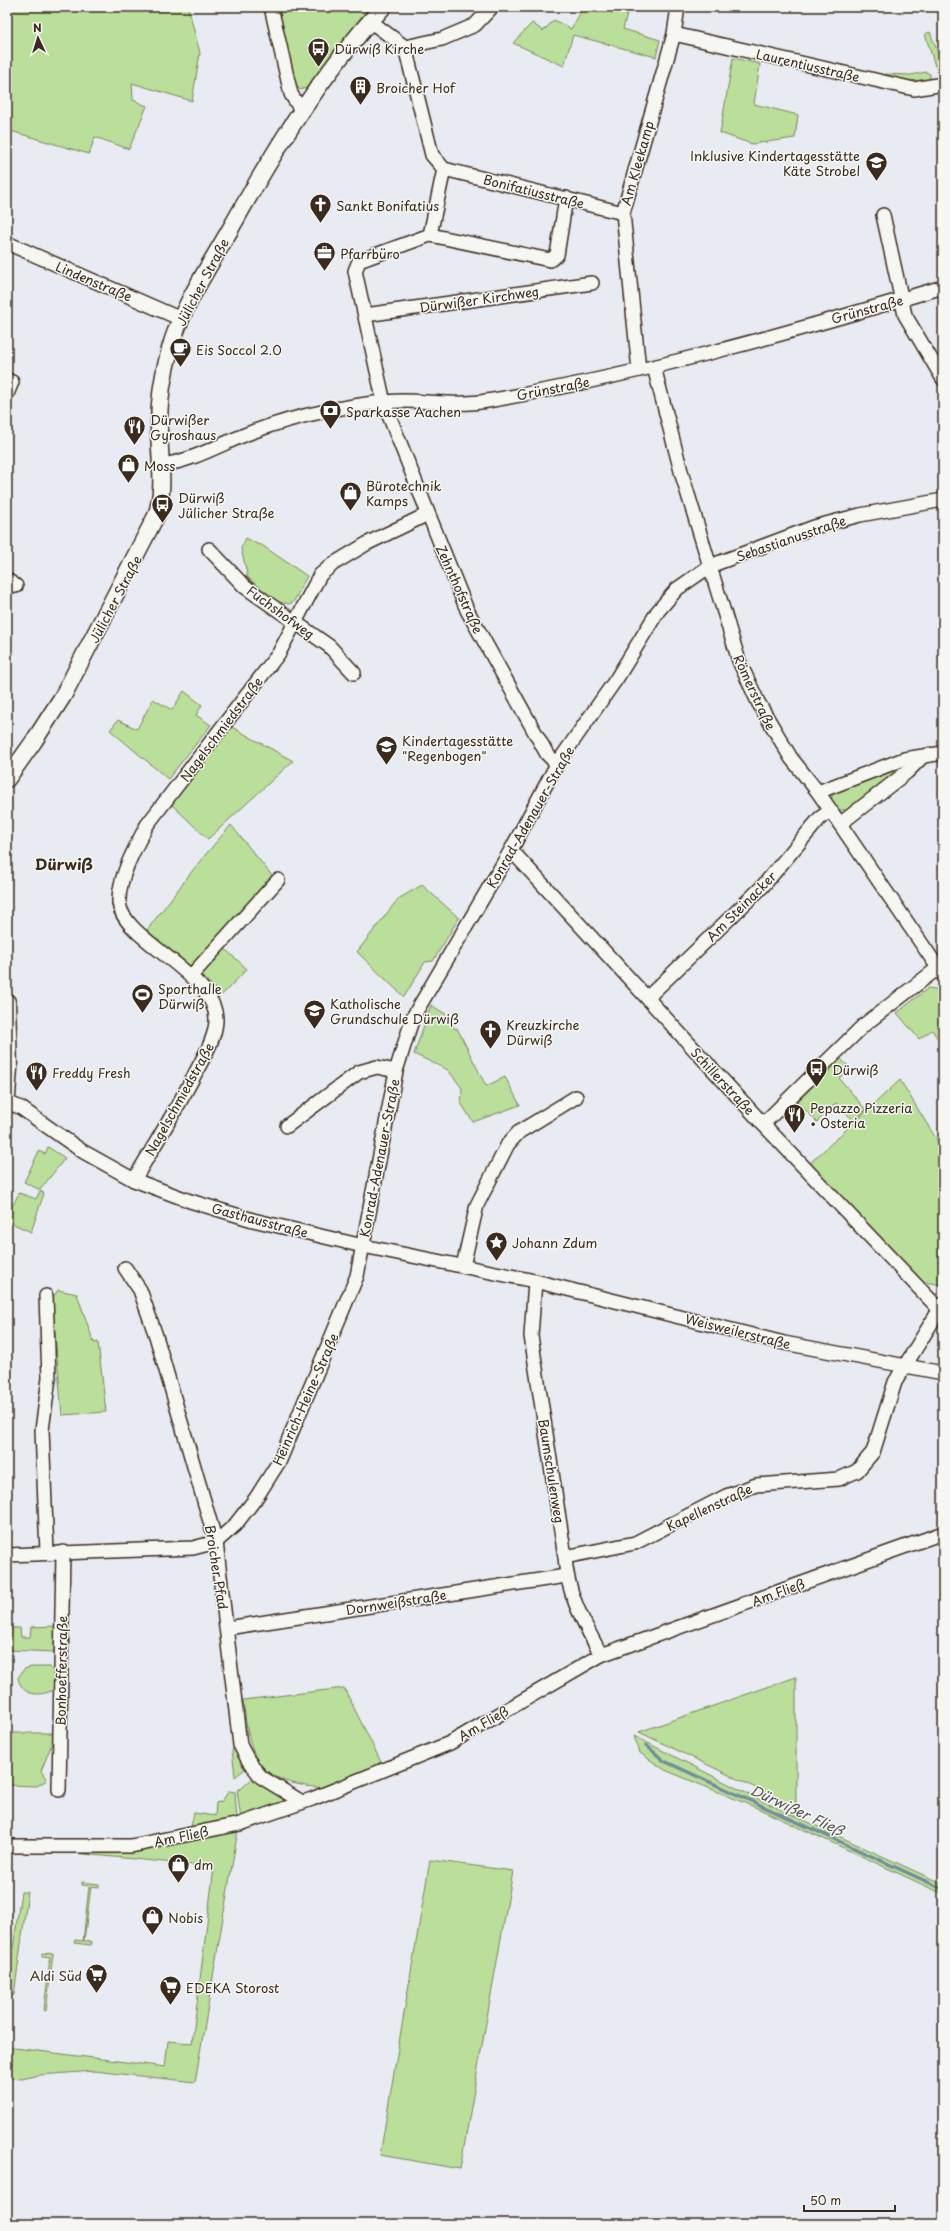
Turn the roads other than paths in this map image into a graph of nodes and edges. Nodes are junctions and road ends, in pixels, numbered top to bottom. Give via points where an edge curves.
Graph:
1 (271, 7) edge
2 (383, 7) edge
3 (492, 7) edge
4 (678, 7) edge
5 (370, 21) junction
6 (674, 34) junction
7 (405, 47) junction
8 (943, 84) edge
9 (300, 110) junction
10 (444, 169) junction
11 (566, 198) junction
12 (623, 214) junction
13 (883, 215) dead end
14 (430, 236) junction
15 (7, 243) edge
16 (592, 283) dead end
17 (943, 288) edge
18 (900, 300) junction
19 (365, 315) junction
20 (181, 318) junction
21 (654, 367) junction
22 (639, 370) junction
23 (943, 379) edge
24 (7, 380) edge
25 (7, 394) edge
26 (384, 402) junction
27 (161, 465) junction
28 (943, 500) edge
29 (428, 514) junction
30 (209, 549) dead end
31 (710, 566) junction
32 (296, 624) junction
33 (354, 673) dead end
34 (943, 753) edge
35 (922, 757) junction
36 (557, 764) junction
37 (7, 779) edge
38 (818, 792) junction
39 (830, 811) junction
40 (840, 824) junction
41 (510, 850) junction
42 (278, 880) dead end
43 (941, 972) edge
44 (191, 976) junction
45 (647, 998) junction
46 (7, 1002) edge
47 (8, 1068) edge
48 (396, 1071) junction
49 (7, 1096) edge
50 (576, 1097) dead end
51 (7, 1102) edge
52 (763, 1124) junction
53 (286, 1126) dead end
54 (134, 1180) junction
55 (363, 1246) junction
56 (463, 1266) junction
57 (125, 1268) dead end
58 (535, 1281) junction
59 (46, 1296) dead end
60 (941, 1306) edge
61 (904, 1365) junction
62 (943, 1373) edge
63 (943, 1533) edge
64 (216, 1542) junction
65 (63, 1552) junction
66 (47, 1553) junction
67 (7, 1555) edge
68 (565, 1557) junction
69 (566, 1576) junction
70 (227, 1628) junction
71 (601, 1655) junction
72 (59, 1790) dead end
73 (302, 1802) junction
74 (7, 1846) edge

1 - 9 street via 291,94
2 - 5 street, Jülicher Straße
3 - 7 street via 475,25 442,39
4 - 6 street, Am Kleekamp
5 - 7 street
5 - 9 street, Jülicher Straße
6 - 8 street, Laurentiusstraße via 914,89
6 - 12 street, Am Kleekamp
7 - 10 street via 432,155
9 - 20 street, Jülicher Straße
10 - 11 street, Bonifatiusstraße
10 - 14 street
11 - 12 street, Bonifatiusstraße
11 - 14 street via 557,255 550,260
12 - 22 street, Am Kleekamp
13 - 18 street
14 - 19 street via 359,261 355,271
15 - 20 street, Lindenstraße
16 - 19 street, Dürwißer Kirchweg
17 - 18 street, Grünstraße
18 - 21 street, Grünstraße
18 - 23 street via 904,315
19 - 26 street
20 - 27 street, Jülicher Straße via 170,349 159,404
21 - 22 street, Grünstraße
21 - 31 street, Römerstraße via 682,475
22 - 26 street, Grünstraße via 484,402
24 - 25 street via 12,382
26 - 27 street, Grünstraße via 329,410 293,419 252,432 181,462
26 - 29 street, Zehnthofstraße
27 - 37 street, Jülicher Straße via 159,510 147,538 63,696
28 - 31 street, Sebastianusstraße via 860,515 814,527
29 - 32 street, Nagelschmiedstraße via 392,530 320,575
29 - 36 street, Zehnthofstraße via 467,610 547,754
30 - 32 street, Fuchshofweg via 245,587
31 - 36 street, Konrad-Adenauer-Straße via 677,589 658,611 617,678
31 - 38 street, Römerstraße via 738,661 776,736
32 - 33 street, Fuchshofweg via 329,646
32 - 44 street, Nagelschmiedstraße via 279,653 147,825 133,851 120,888 120,907 128,922
34 - 35 street
35 - 38 street via 904,759
35 - 40 street via 907,772
36 - 41 street, Konrad-Adenauer-Straße
38 - 39 street, Römerstraße
39 - 40 street, Römerstraße
39 - 45 street, Am Steinacker via 820,818 762,887
40 - 43 street, Römerstraße
41 - 45 street, Schillerstraße
41 - 48 street, Konrad-Adenauer-Straße via 413,1018
42 - 44 street
43 - 52 street via 864,1025
44 - 54 street, Nagelschmiedstraße via 212,1006 216,1020 213,1036 184,1095
45 - 52 street, Schillerstraße
46 - 47 street
47 - 49 street
48 - 53 street, Konrad-Adenauer-Straße via 377,1067 359,1072
48 - 55 street, Konrad-Adenauer-Straße
50 - 56 street via 519,1132 508,1144 477,1205
51 - 54 street, Gasthausstraße via 21,1108 82,1151
52 - 60 street, Schillerstraße
54 - 55 street, Gasthausstraße via 190,1201 253,1220
55 - 56 street, Gasthausstraße
55 - 64 street, Heinrich-Heine-Straße via 357,1276 280,1460 235,1525
56 - 58 street, Gasthausstraße
57 - 64 street, Broicher Pfad via 140,1290 156,1336
58 - 61 street, Weisweilerstraße via 784,1343
58 - 68 street, Baumschulenweg via 530,1336
59 - 66 street via 49,1378 42,1430
60 - 61 street, Kapellenstraße
61 - 62 street, Weisweilerstraße
61 - 68 street, Kapellenstraße via 895,1382 873,1452 857,1471 839,1480 756,1485 726,1496 635,1543
63 - 71 street, Am Fließ
64 - 65 street, Heinrich-Heine-Straße via 193,1548
64 - 70 street, Broicher Pfad
65 - 66 street, Heinrich-Heine-Straße
65 - 72 street, Bonhoefferstraße
66 - 67 street, Heinrich-Heine-Straße
68 - 69 street, Baumschulenweg
69 - 70 street, Dornweißstraße
69 - 71 street, Baumschulenweg via 577,1611
70 - 73 street, Broicher Pfad via 240,1745 261,1777
71 - 73 street, Am Fließ via 450,1742
73 - 74 street, Am Fließ via 240,1824 138,1845

